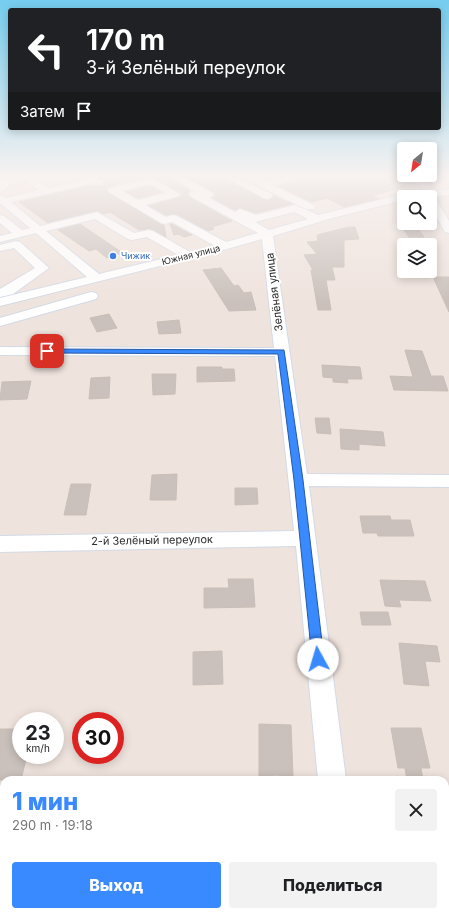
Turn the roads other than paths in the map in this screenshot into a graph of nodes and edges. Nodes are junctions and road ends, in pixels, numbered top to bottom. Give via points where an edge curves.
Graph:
1 (0, 218) edge
2 (25, 218) edge
3 (86, 218) edge
4 (101, 218) edge
5 (161, 218) edge
6 (239, 218) edge
7 (323, 218) edge
8 (442, 218) edge
9 (39, 229) junction
10 (449, 230) edge
11 (268, 233) junction
12 (20, 234) junction
13 (0, 239) edge
14 (224, 246) junction
15 (0, 248) edge
16 (188, 256) junction
17 (97, 279) junction
18 (0, 293) edge
19 (91, 296) dead end
20 (0, 302) edge
21 (0, 322) edge
22 (0, 351) edge
23 (282, 352) junction
24 (299, 480) junction
25 (449, 481) edge
26 (305, 538) junction
27 (0, 544) edge
28 (332, 776) edge

1 - 12 street
2 - 9 street
3 - 9 street
4 - 16 street via 132,237 149,233
5 - 14 street via 165,220 173,218
6 - 11 street
7 - 11 street, Южная улица
8 - 10 street
9 - 12 street
9 - 17 street
11 - 14 street, Южная улица
11 - 23 street, Зелёная улица
12 - 13 street
14 - 16 street, Южная улица
15 - 18 street via 16,244 43,268 8,291
16 - 17 street, Южная улица
17 - 20 street, Южная улица
19 - 21 street
22 - 23 street
23 - 24 street, Зелёная улица
24 - 25 street
24 - 26 street, Зелёная улица
26 - 27 street, 2-й Зелёный переулок
26 - 28 street, Зелёная улица

